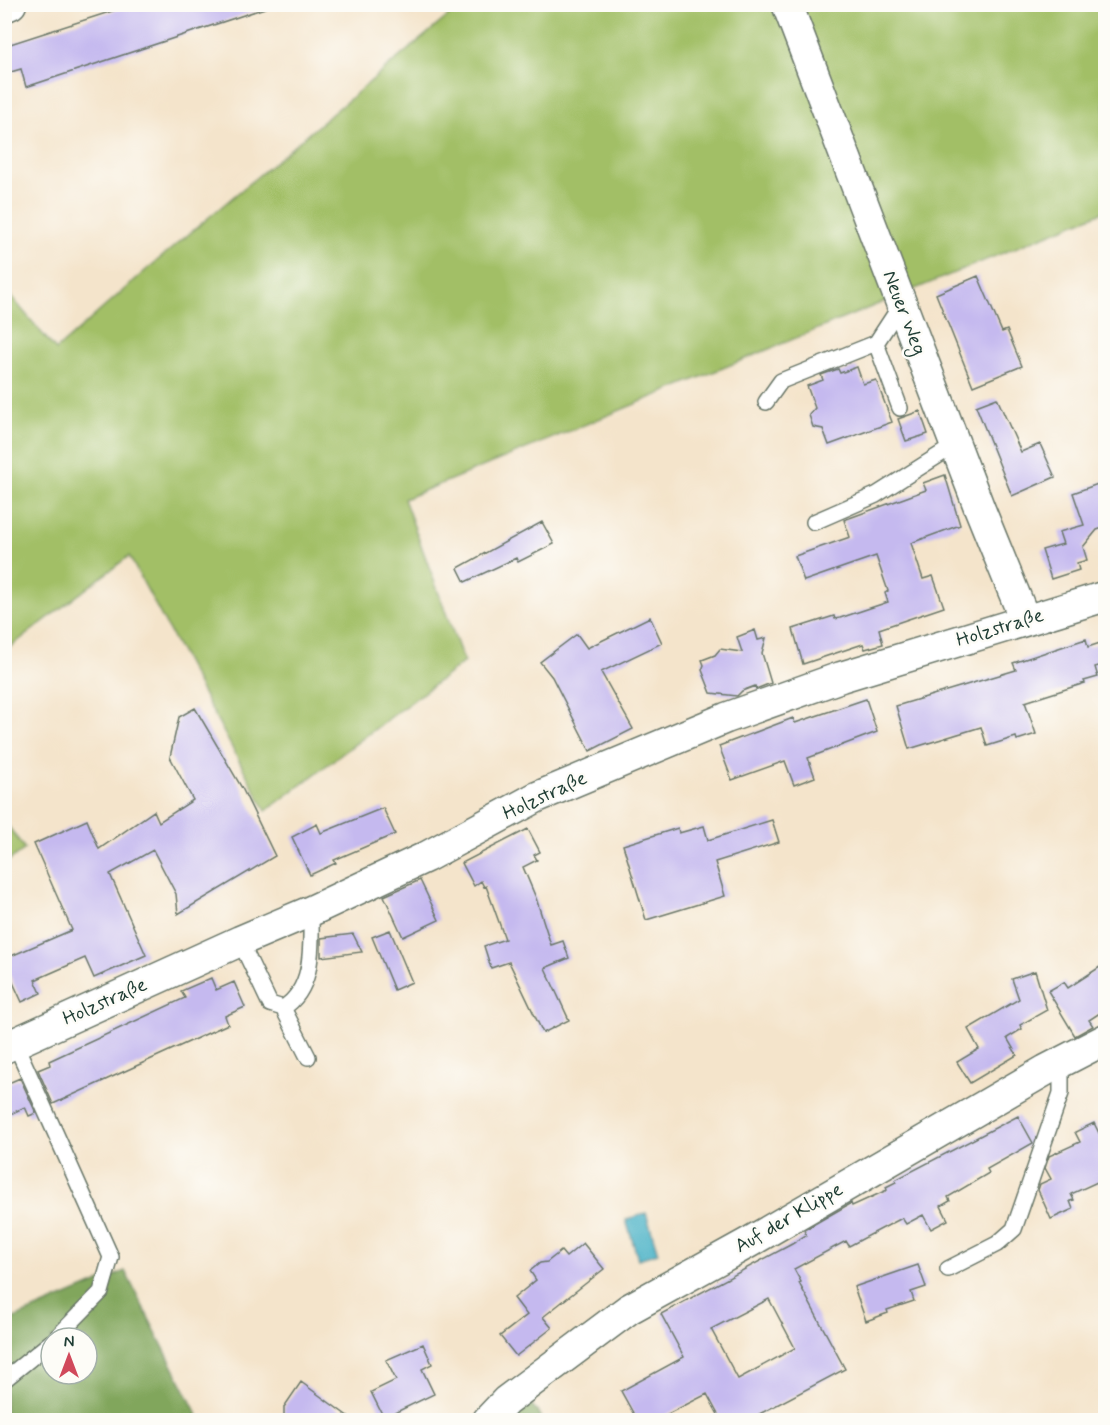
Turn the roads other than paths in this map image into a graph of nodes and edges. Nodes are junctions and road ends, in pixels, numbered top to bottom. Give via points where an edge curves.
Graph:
1 (11, 4) edge
2 (787, 4) edge
3 (4, 7) edge
4 (903, 310) junction
5 (876, 343) junction
6 (766, 402) dead end
7 (900, 408) dead end
8 (955, 445) junction
9 (814, 522) dead end
10 (1106, 596) edge
11 (1025, 620) junction
12 (311, 911) junction
13 (240, 941) junction
14 (283, 1008) junction
15 (1106, 1039) edge
16 (10, 1045) edge
17 (308, 1058) dead end
18 (1062, 1062) junction
19 (948, 1269) dead end
20 (67, 1326) edge
21 (39, 1352) edge
22 (4, 1380) edge
23 (488, 1420) edge

1 - 3 street
2 - 4 street, Neuer Weg
4 - 5 lane via 895,314
4 - 8 street, Neuer Weg
5 - 6 lane via 782,381
5 - 7 lane
8 - 9 lane via 876,495
8 - 11 street, Neuer Weg
10 - 11 street, Holzstraße
11 - 12 street, Holzstraße via 841,677 726,718 537,797
12 - 13 street, Holzstraße
12 - 14 lane via 310,958 304,982 293,1002
13 - 14 lane via 270,1004
13 - 16 street, Holzstraße
14 - 17 lane
15 - 18 street, Auf der Klippe
16 - 20 lane via 111,1257 100,1292
18 - 19 lane via 1062,1093 1014,1229 997,1244
18 - 23 street, Auf der Klippe via 629,1309 506,1401
21 - 22 lane

